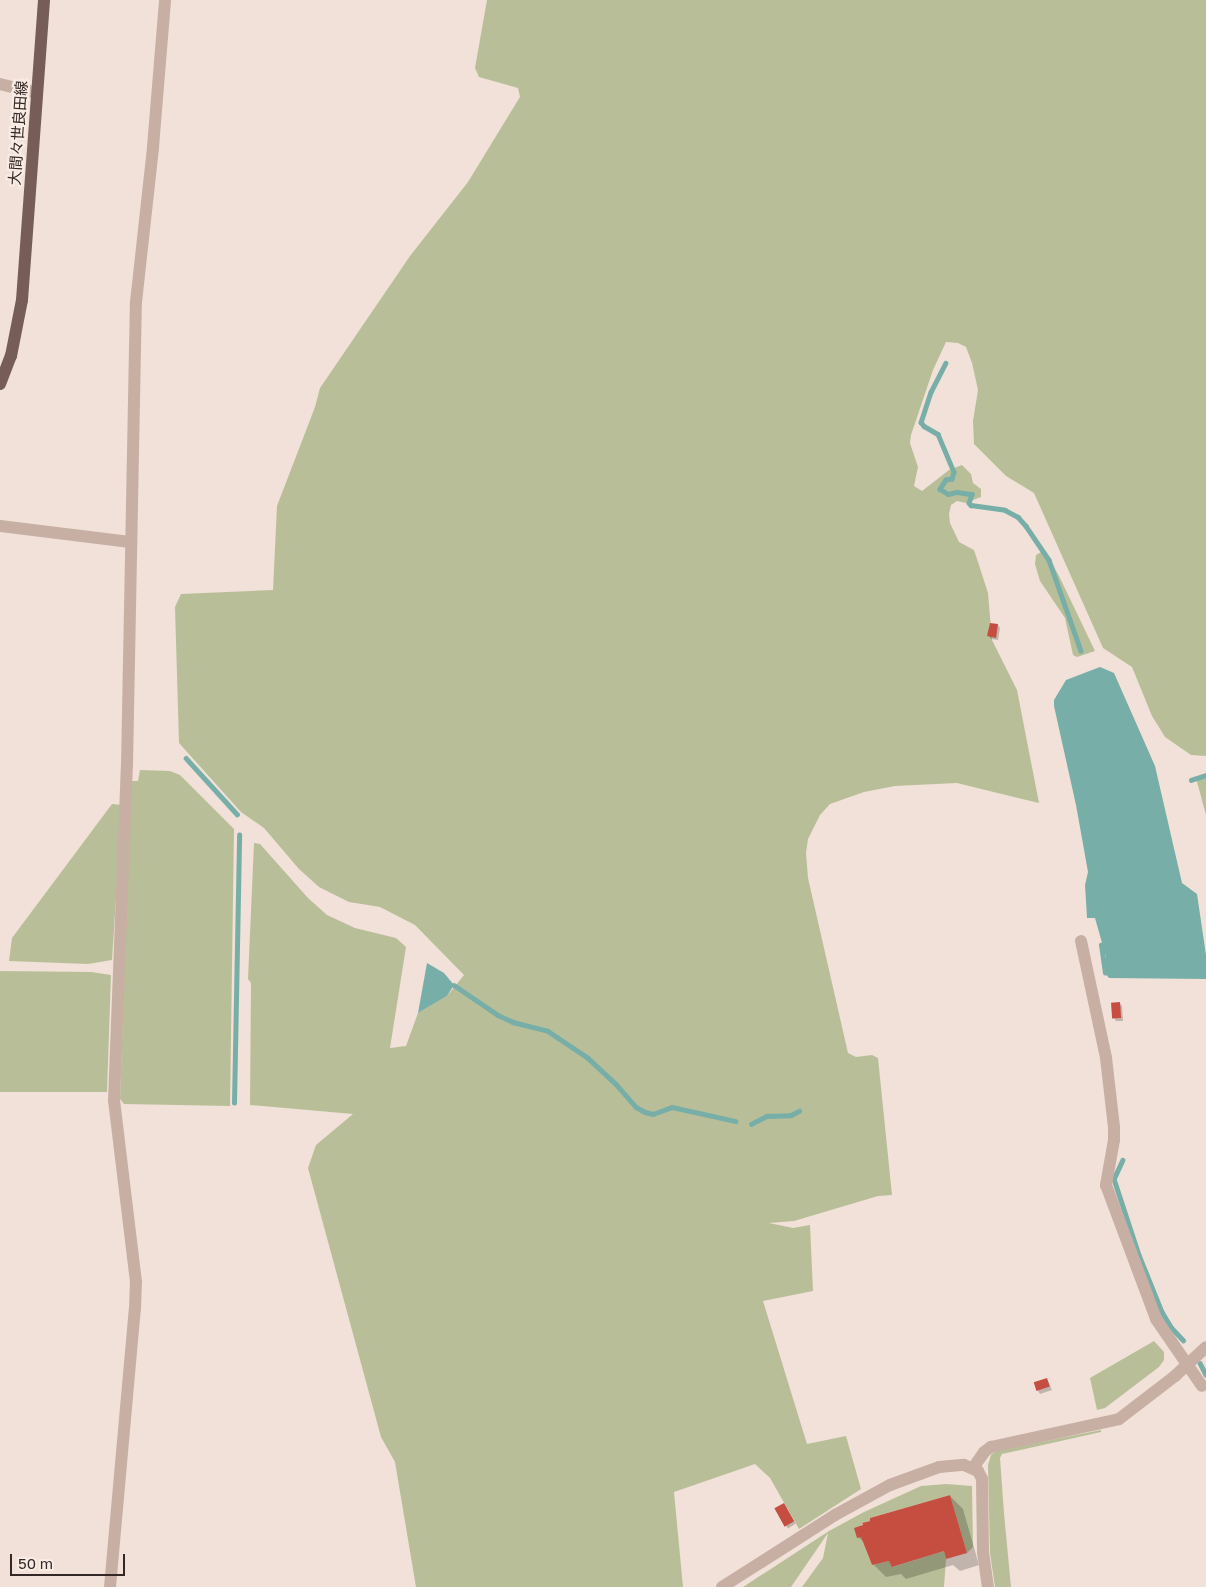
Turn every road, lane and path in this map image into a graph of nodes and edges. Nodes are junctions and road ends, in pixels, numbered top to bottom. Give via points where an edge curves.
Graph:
1 (44, 0) edge
2 (165, 0) edge
3 (0, 84) edge
4 (37, 93) junction
5 (0, 384) edge
6 (0, 526) edge
7 (130, 542) junction
8 (1081, 941) dead end
9 (1206, 1347) edge
10 (1188, 1364) junction
11 (1202, 1386) dead end
12 (973, 1468) junction
13 (110, 1587) edge
14 (722, 1587) edge
15 (988, 1587) edge

1 - 4 main road, 大間々世良田線
2 - 7 street via 136,302
3 - 4 street
4 - 5 main road, 大間々世良田線 via 22,300 10,356
6 - 7 street
7 - 13 street via 127,765 114,1101 136,1282
8 - 10 street via 1106,1058 1114,1126 1106,1185 1156,1319
9 - 10 street
10 - 11 street
10 - 12 street via 1119,1419 991,1447
12 - 14 street via 964,1465 939,1467 890,1485 835,1515
12 - 15 street via 982,1479 983,1552

